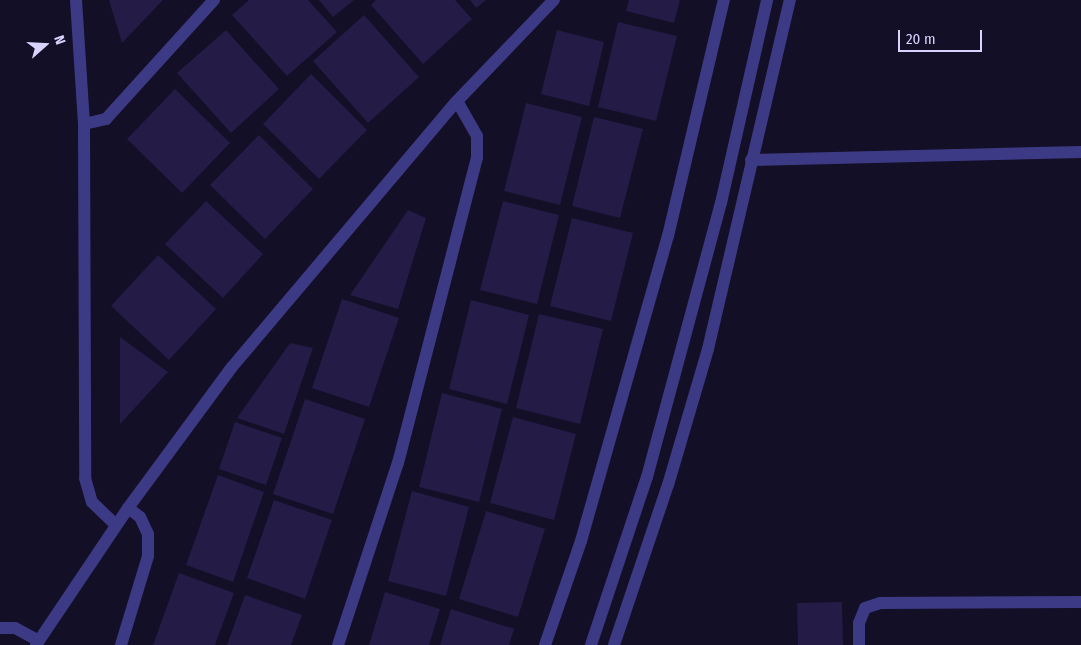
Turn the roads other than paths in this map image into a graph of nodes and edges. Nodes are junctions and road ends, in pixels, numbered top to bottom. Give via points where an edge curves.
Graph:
1 (76, 0) edge
2 (214, 0) edge
3 (554, 0) edge
4 (724, 0) edge
5 (767, 0) edge
6 (790, 0) edge
7 (457, 101) junction
8 (84, 124) junction
9 (1081, 152) edge
10 (751, 160) junction
11 (128, 508) junction
12 (116, 525) junction
13 (1081, 602) edge
14 (0, 628) edge
15 (38, 643) edge
16 (121, 645) edge
17 (338, 645) edge
18 (545, 645) edge
19 (591, 645) edge
20 (614, 645) edge
21 (859, 645) edge

1 - 8 street
2 - 8 street via 106,119
3 - 7 street
4 - 18 street via 665,245 581,541
5 - 19 street via 721,203 647,476
6 - 10 street
7 - 11 street via 232,366
7 - 17 street via 477,136 477,157 398,463
8 - 12 street via 84,478 92,502
9 - 10 street
10 - 20 street via 708,349 668,485
11 - 12 street
11 - 16 street via 140,517 148,534 148,556
12 - 15 street
13 - 21 street via 880,603 865,608 859,623
14 - 15 street via 15,628

